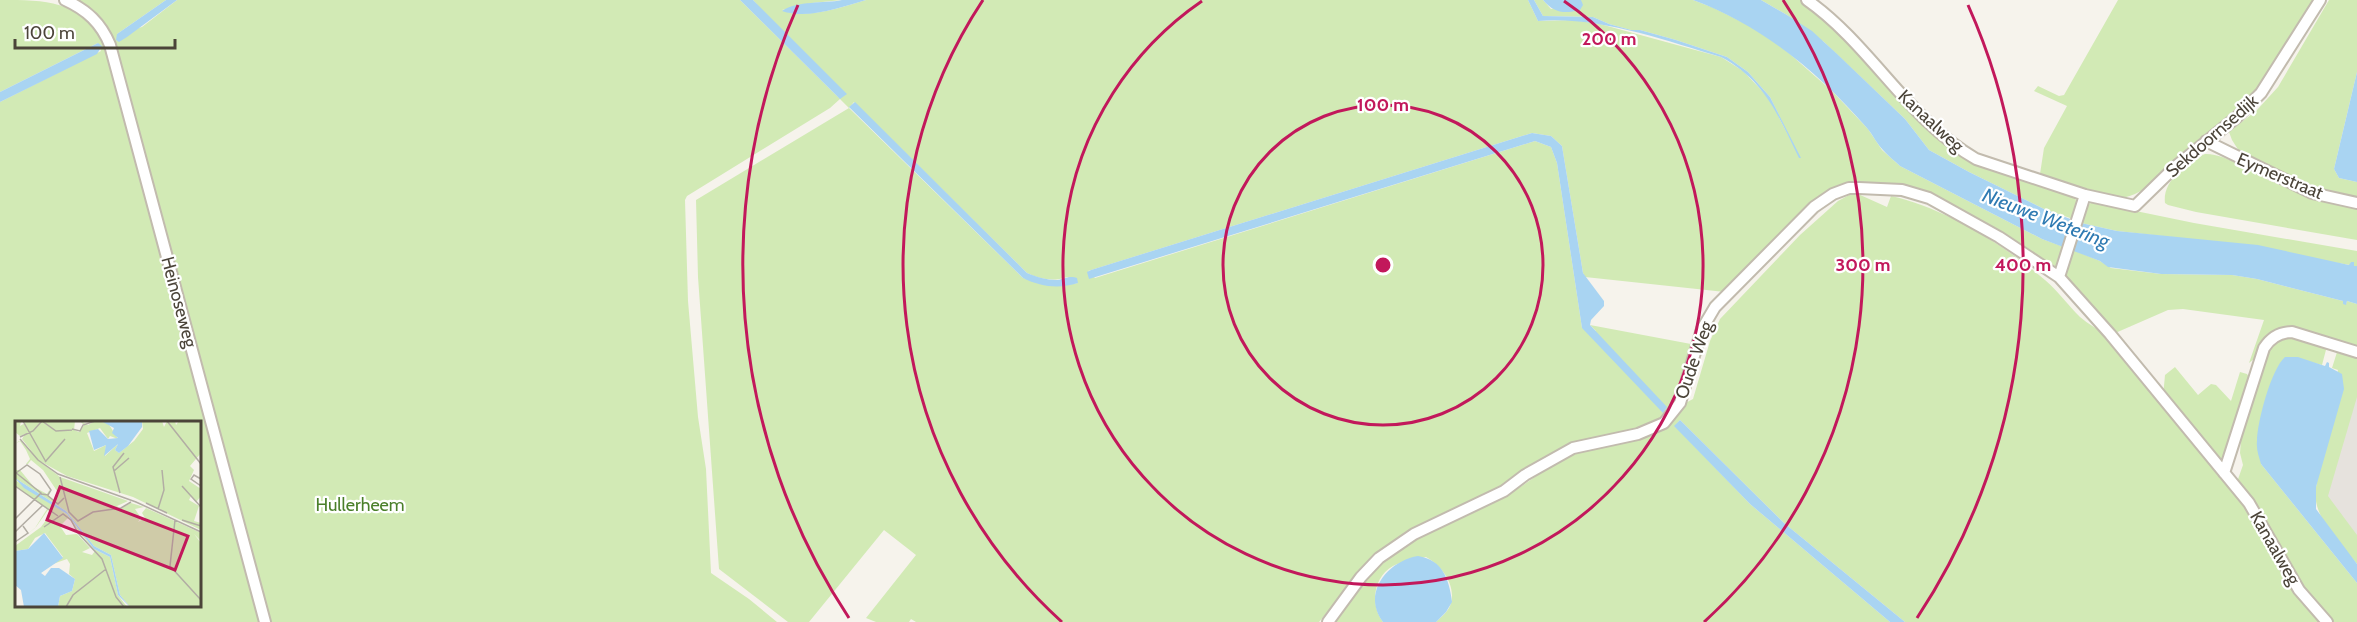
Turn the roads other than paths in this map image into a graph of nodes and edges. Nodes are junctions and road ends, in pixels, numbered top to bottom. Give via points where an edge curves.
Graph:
1 (65, 0) edge
2 (1807, 0) edge
3 (2320, 0) edge
4 (2206, 141) junction
5 (2085, 195) junction
6 (2357, 203) edge
7 (2135, 206) joint
8 (2059, 277) junction
9 (2357, 351) edge
10 (2224, 473) junction
11 (265, 622) edge
12 (1328, 622) edge
13 (2327, 622) edge

1 - 11 street, Heinoseweg via 92,16 110,45
2 - 5 street, Kanaalweg via 1828,15 1916,110 1962,151
3 - 4 street, Sekdoornsedijk via 2261,93
4 - 6 street, Eymerstraat via 2312,193
4 - 7 street, Sekdoornsedijk
5 - 7 street, Kanaalweg
5 - 8 street
8 - 10 street, Kanaalweg
8 - 12 street, Oude Weg via 1970,220 1912,192 1849,188 1833,194 1814,207 1709,315 1680,403 1664,423 1638,434 1573,448 1485,501 1414,534 1373,565
9 - 10 street via 2292,332 2271,339 2261,356
10 - 13 street, Kanaalweg via 2258,514 2299,590

